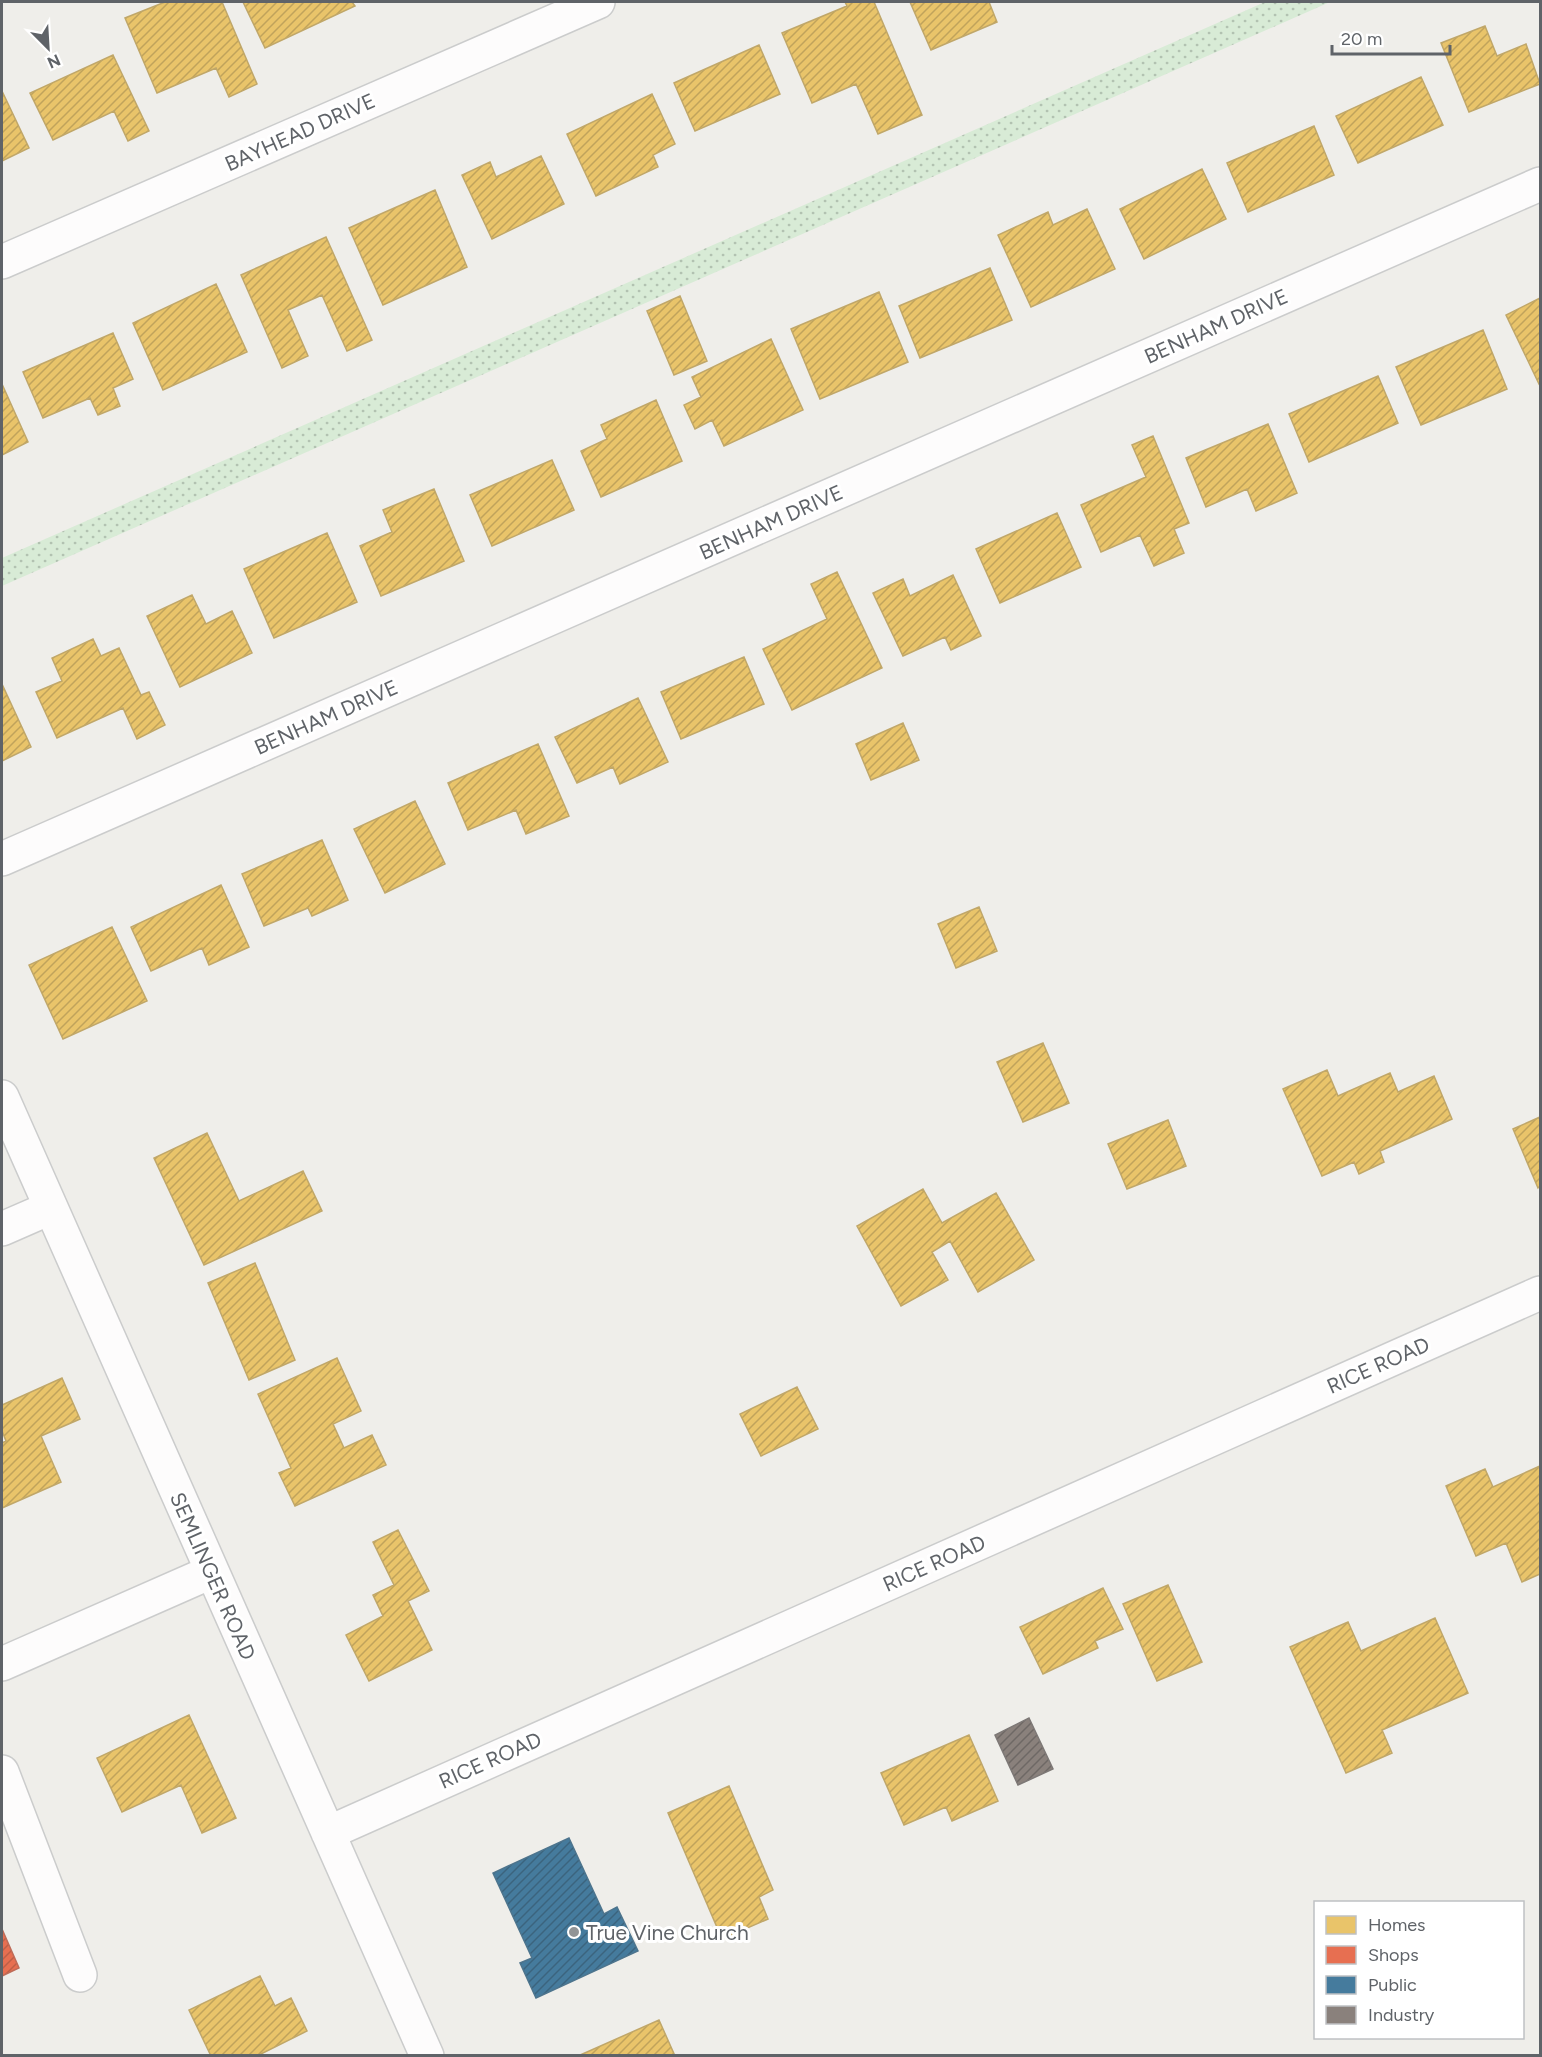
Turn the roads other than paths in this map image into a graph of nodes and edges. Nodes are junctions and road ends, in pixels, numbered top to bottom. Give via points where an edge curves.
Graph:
1 (598, 2) edge
2 (1540, 184) edge
3 (2, 261) edge
4 (2, 859) edge
5 (2, 1097) edge
6 (50, 1208) junction
7 (2, 1229) edge
8 (1540, 1293) edge
9 (212, 1572) junction
10 (2, 1664) edge
11 (2, 1772) edge
12 (328, 1833) junction
13 (80, 1975) dead end
14 (427, 2055) edge

1 - 3 street, BAYHEAD DRIVE
2 - 4 street, BENHAM DRIVE
5 - 6 street, SEMLINGER ROAD
6 - 7 street
6 - 9 street, SEMLINGER ROAD
8 - 12 street, RICE ROAD
9 - 10 street
9 - 12 street, SEMLINGER ROAD
11 - 13 street
12 - 14 street, SEMLINGER ROAD

